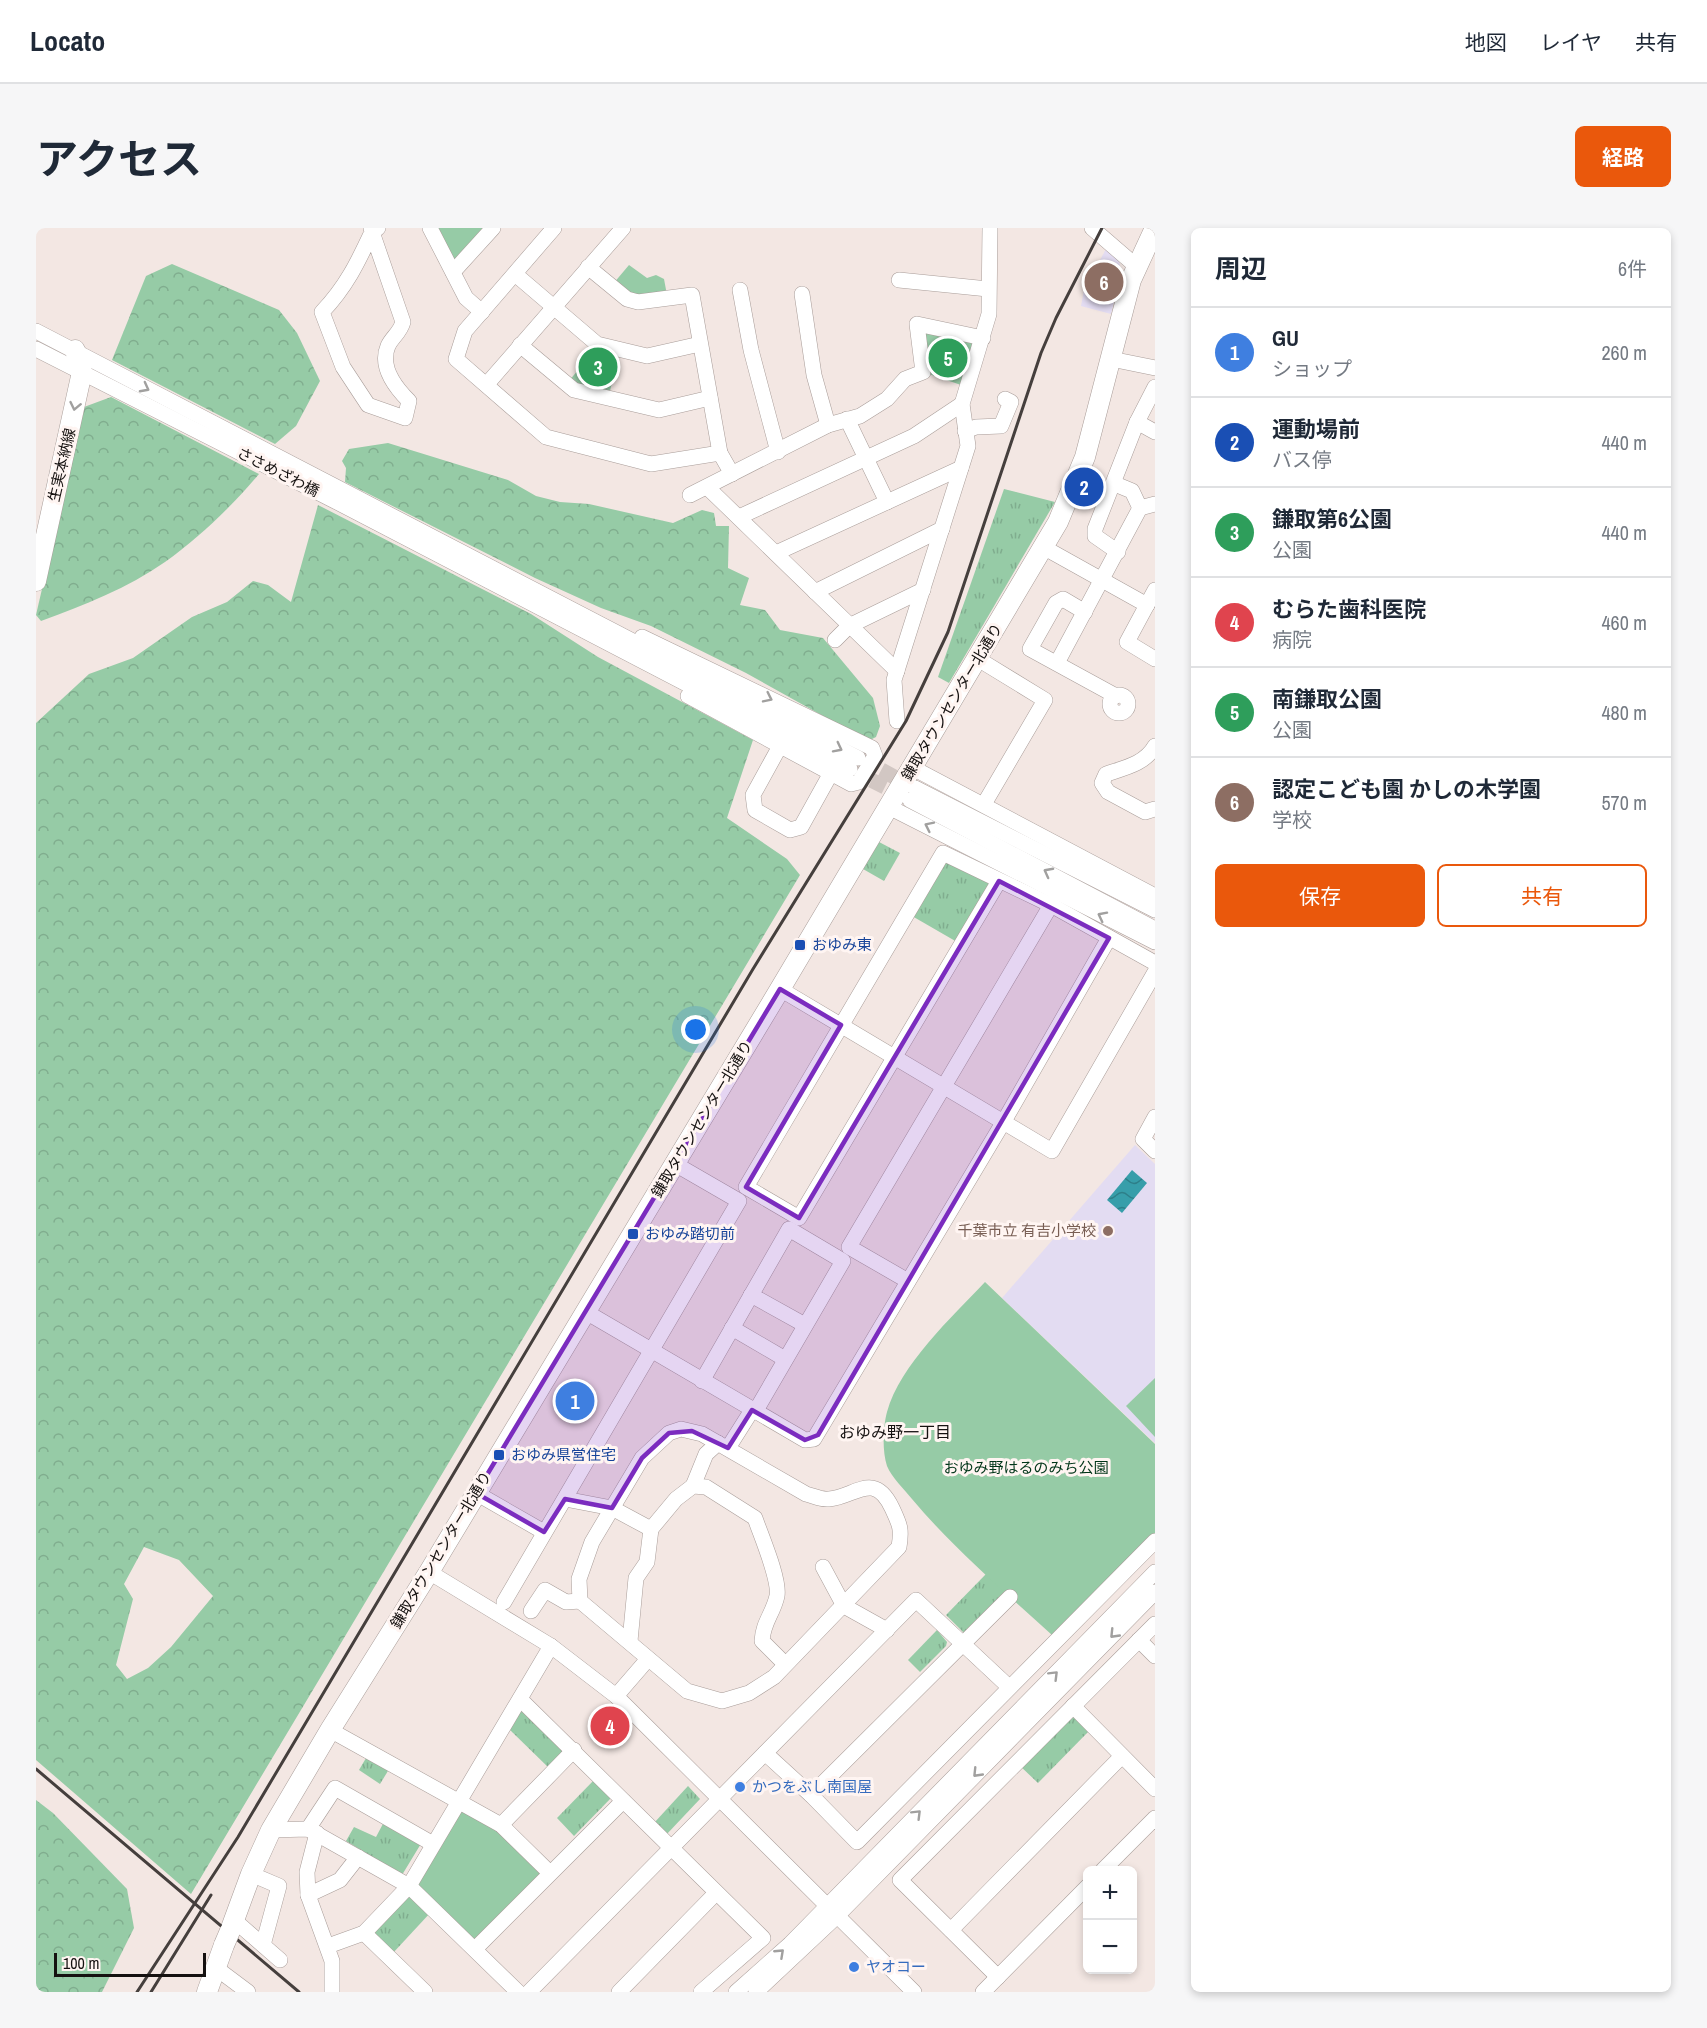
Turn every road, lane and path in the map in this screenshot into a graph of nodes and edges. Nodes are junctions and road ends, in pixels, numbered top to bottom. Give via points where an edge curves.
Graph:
1 (430, 228) edge
2 (493, 228) edge
3 (554, 228) edge
4 (623, 228) edge
5 (990, 228) edge
6 (1155, 228) edge
7 (374, 229) edge
8 (1096, 231) edge
9 (1136, 266) junction
10 (588, 267) junction
11 (453, 272) junction
12 (515, 274) junction
13 (899, 279) dead end
14 (988, 289) junction
15 (740, 290) dead end
16 (802, 294) dead end
17 (553, 306) junction
18 (482, 312) junction
19 (36, 331) edge
20 (982, 338) junction
21 (699, 344) junction
22 (520, 345) junction
23 (36, 349) edge
24 (75, 350) junction
25 (1111, 359) junction
26 (1155, 368) edge
27 (82, 372) junction
28 (487, 384) junction
29 (1155, 387) edge
30 (710, 398) junction
31 (1005, 399) dead end
32 (962, 404) junction
33 (846, 419) junction
34 (1137, 422) junction
35 (828, 425) junction
36 (965, 431) junction
37 (1155, 432) edge
38 (227, 439) junction
39 (778, 452) junction
40 (720, 453) junction
41 (866, 457) junction
42 (961, 468) junction
43 (732, 474) junction
44 (1115, 484) junction
45 (707, 487) junction
46 (690, 495) dead end
47 (887, 502) junction
48 (1148, 506) edge
49 (739, 517) junction
50 (942, 529) junction
51 (1043, 547) junction
52 (1118, 552) junction
53 (776, 553) junction
54 (36, 581) edge
55 (1102, 581) junction
56 (922, 590) junction
57 (1155, 590) edge
58 (815, 592) junction
59 (1147, 605) junction
60 (1085, 612) junction
61 (849, 626) junction
62 (596, 630) junction
63 (835, 640) dead end
64 (978, 659) junction
65 (1155, 659) edge
66 (1057, 663) junction
67 (897, 671) junction
68 (1116, 696) dead end
69 (897, 721) dead end
70 (780, 746) junction
71 (1155, 746) edge
72 (854, 764) tunnel mouth
73 (913, 768) junction
74 (831, 773) junction
75 (987, 799) dead end
76 (889, 807) junction
77 (1155, 809) edge
78 (999, 881) junction
79 (1155, 896) edge
80 (1051, 905) junction
81 (1155, 910) edge
82 (1155, 929) edge
83 (1109, 938) junction
84 (1155, 942) edge
85 (1155, 963) edge
86 (1155, 972) edge
87 (780, 989) junction
88 (841, 1026) junction
89 (893, 1057) junction
90 (946, 1086) junction
91 (1155, 1117) edge
92 (1004, 1121) junction
93 (1155, 1151) edge
94 (675, 1164) junction
95 (908, 1281) junction
96 (751, 1295) junction
97 (586, 1312) junction
98 (805, 1325) junction
99 (732, 1328) junction
100 (650, 1350) junction
101 (785, 1359) junction
102 (702, 1381) junction
103 (753, 1411) junction
104 (723, 1445) junction
105 (693, 1486) junction
106 (476, 1493) junction
107 (565, 1499) junction
108 (612, 1508) junction
109 (651, 1529) junction
110 (544, 1532) junction
111 (1155, 1541) edge
112 (823, 1567) dead end
113 (429, 1572) junction
114 (1155, 1572) edge
115 (1155, 1592) edge
116 (1010, 1598) dead end
117 (580, 1601) junction
118 (504, 1602) dead end
119 (844, 1606) junction
120 (531, 1611) dead end
121 (1155, 1624) edge
122 (887, 1630) junction
123 (1139, 1640) junction
124 (630, 1641) junction
125 (964, 1645) junction
126 (551, 1646) junction
127 (1155, 1656) edge
128 (648, 1659) junction
129 (785, 1664) junction
130 (1009, 1687) junction
131 (616, 1696) junction
132 (520, 1699) junction
133 (1073, 1706) junction
134 (330, 1730) junction
135 (574, 1750) junction
136 (765, 1753) junction
137 (1122, 1756) junction
138 (1155, 1788) edge
139 (811, 1795) junction
140 (623, 1801) junction
141 (721, 1801) junction
142 (459, 1803) junction
143 (1155, 1818) edge
144 (501, 1825) junction
145 (272, 1830) junction
146 (313, 1831) junction
147 (433, 1844) junction
148 (672, 1849) junction
149 (358, 1857) junction
150 (1107, 1866) edge
151 (550, 1873) junction
152 (251, 1874) junction
153 (409, 1886) junction
154 (1083, 1891) edge
155 (716, 1893) junction
156 (308, 1895) junction
157 (831, 1912) junction
158 (951, 1930) junction
159 (230, 1932) junction
160 (364, 1933) junction
161 (263, 1945) junction
162 (328, 1946) junction
163 (475, 1949) junction
164 (280, 1960) dead end
165 (216, 1968) junction
166 (998, 1977) junction
167 (207, 1992) edge
168 (248, 1992) edge
169 (332, 1992) edge
170 (425, 1992) edge
171 (518, 1992) edge
172 (529, 1992) edge
173 (619, 1992) edge
174 (701, 1992) edge
175 (736, 1992) edge
176 (756, 1992) edge
177 (914, 1992) edge
178 (983, 1992) edge

1 - 11 street
2 - 11 street
3 - 12 street
4 - 10 street
5 - 14 street
6 - 9 main road, 鎌取タウンセンター北通り
7 - 7 street via 353,274 322,312 344,367 368,405 405,418 409,401 395,387 386,363 388,346 401,331 403,322
8 - 9 street
9 - 25 main road, 鎌取タウンセンター北通り
10 - 17 street
10 - 21 street via 627,299 638,302 692,295
11 - 18 street via 466,298
12 - 17 street
12 - 18 street
13 - 14 street
14 - 20 street via 989,314
15 - 39 street
16 - 35 street via 814,375
17 - 21 street via 597,344 647,356
17 - 22 street
18 - 28 street via 465,331 456,359
19 - 24 street
20 - 32 street
20 - 33 street via 916,324 923,372 905,379 888,399
21 - 30 street
22 - 28 street
22 - 30 street via 574,390 659,410
23 - 27 street
24 - 27 main road
24 -> 38 street
25 - 26 street
25 - 51 main road, 鎌取タウンセンター北通り via 1085,457
27 - 38 street
27 -> 54 main road, 生実本納線
28 - 40 street via 546,437 651,464
29 - 34 street
30 - 40 street
31 - 36 street via 1011,402 1001,426
32 - 36 street
32 - 41 street via 914,436
33 - 35 street
33 - 41 street
34 - 37 street
34 - 44 street
35 - 39 street
36 - 42 street via 968,446
38 - 62 street, ささめざわ橋
39 - 43 street
40 - 43 street
41 - 47 street
41 - 49 street
42 - 47 street
42 - 50 street
43 - 45 street
44 - 48 street via 1132,491
44 - 52 street via 1095,536
45 - 46 street
45 - 49 street
47 - 53 street
48 - 52 street
49 - 53 street
50 - 56 street
50 - 58 street
51 - 55 street
51 - 64 main road, 鎌取タウンセンター北通り
52 - 55 street
53 - 58 street
55 - 59 street
55 - 60 street
56 - 61 street
56 - 67 street
57 - 59 street
58 - 61 street
59 - 65 street via 1127,642
60 - 66 street
60 - 66 street via 1063,599 1056,603 1030,649
61 - 63 street
61 - 67 street
62 - 70 street via 612,652
62 - 72 street
62 -> 74 street via 631,632 666,647 876,751 855,784
64 - 73 main road, 鎌取タウンセンター北通り
64 - 75 street via 1045,699
66 - 68 street
67 - 69 street
70 - 74 street
70 - 74 street via 753,795 755,810 790,830 801,826
71 - 77 street via 1139,763 1106,774 1102,783 1108,792 1144,812
73 - 76 main road, 鎌取タウンセンター北通り
73 - 79 street
84 -> 76 street
76 - 87 main road, 鎌取タウンセンター北通り
78 - 80 street
78 - 88 street via 943,853
78 - 89 street
80 - 83 street
80 - 90 street
82 -> 81 street via 913,794
83 - 85 street
83 - 92 street
86 - 92 street via 1052,1151
87 - 88 street
87 - 94 main road, 鎌取タウンセンター北通り
88 - 89 street
88 - 89 street via 746,1187 799,1218
89 - 90 street
90 - 92 street
90 - 95 street via 849,1247
91 - 93 street via 1143,1138
92 - 95 street
94 - 97 main road, 鎌取タウンセンター北通り
94 - 100 street via 739,1201
95 - 103 street via 814,1439 805,1440
96 - 98 street
96 - 98 street via 789,1230 843,1261
96 - 99 street
97 - 100 street
97 - 106 main road, 鎌取タウンセンター北通り
98 - 101 street
99 - 101 street
99 - 102 street
100 - 102 street
100 - 107 street
101 - 103 street
102 - 103 street
103 - 104 street
104 - 105 street via 706,1454
104 - 108 street via 692,1431 669,1433 642,1458
104 - 119 street via 806,1494 830,1499 860,1488 874,1488 886,1496 902,1529 899,1547
105 - 109 street via 676,1499
105 - 129 street via 706,1487 755,1518 778,1592 774,1610 763,1626 762,1641
106 - 110 street
106 - 113 main road, 鎌取タウンセンター北通り
107 - 108 street
107 - 110 street
108 - 109 street
108 - 117 street via 583,1562
109 - 124 street via 647,1562 636,1578
110 - 118 street
111 - 130 street
112 - 119 street
113 - 126 street
113 - 134 main road, 鎌取タウンセンター北通り
157 -> 114 street
115 -> 157 street
116 - 125 street
117 - 120 street via 566,1602 545,1590
117 - 124 street
119 - 122 street
119 - 129 street
121 - 123 street
122 - 125 street via 916,1600
122 - 136 street
123 - 127 street
123 - 133 street
124 - 128 street
125 - 130 street
125 - 139 street
126 - 131 street
126 - 132 street
128 - 129 street via 687,1691 722,1701 749,1693 774,1677
128 - 131 street
130 - 139 street via 857,1842
131 - 141 street
132 - 135 street
132 - 142 street
133 - 137 street
133 - 158 street via 900,1880
134 - 142 street
134 - 145 main road, 鎌取タウンセンター北通り
135 - 140 street
135 - 144 street
136 - 139 street
136 - 141 street
137 - 138 street
137 - 158 street
140 - 148 street
140 - 151 street
141 - 148 street
141 - 157 street
142 - 144 street
142 - 147 street
143 - 150 street
144 - 151 street
145 - 146 street
145 - 152 main road, 鎌取タウンセンター北通り
146 - 147 street via 334,1788
146 - 149 street
146 - 156 street
147 - 153 street
148 - 155 street
148 - 172 street
149 - 153 street
149 - 156 street via 340,1880
151 - 163 street
152 - 159 main road, 鎌取タウンセンター北通り
152 - 161 street via 279,1886
153 - 160 street
153 - 163 street
154 - 166 street
155 - 173 street
155 - 174 street via 763,1938
156 - 162 street
175 -> 157 street
157 - 176 street
157 - 177 street
158 - 166 street
159 - 161 street
159 - 165 main road, 鎌取タウンセンター北通り
160 - 162 street
160 - 170 street
161 - 164 street
162 - 169 street
163 - 171 street
165 - 167 main road, 鎌取タウンセンター北通り
165 - 168 street
166 - 178 street

